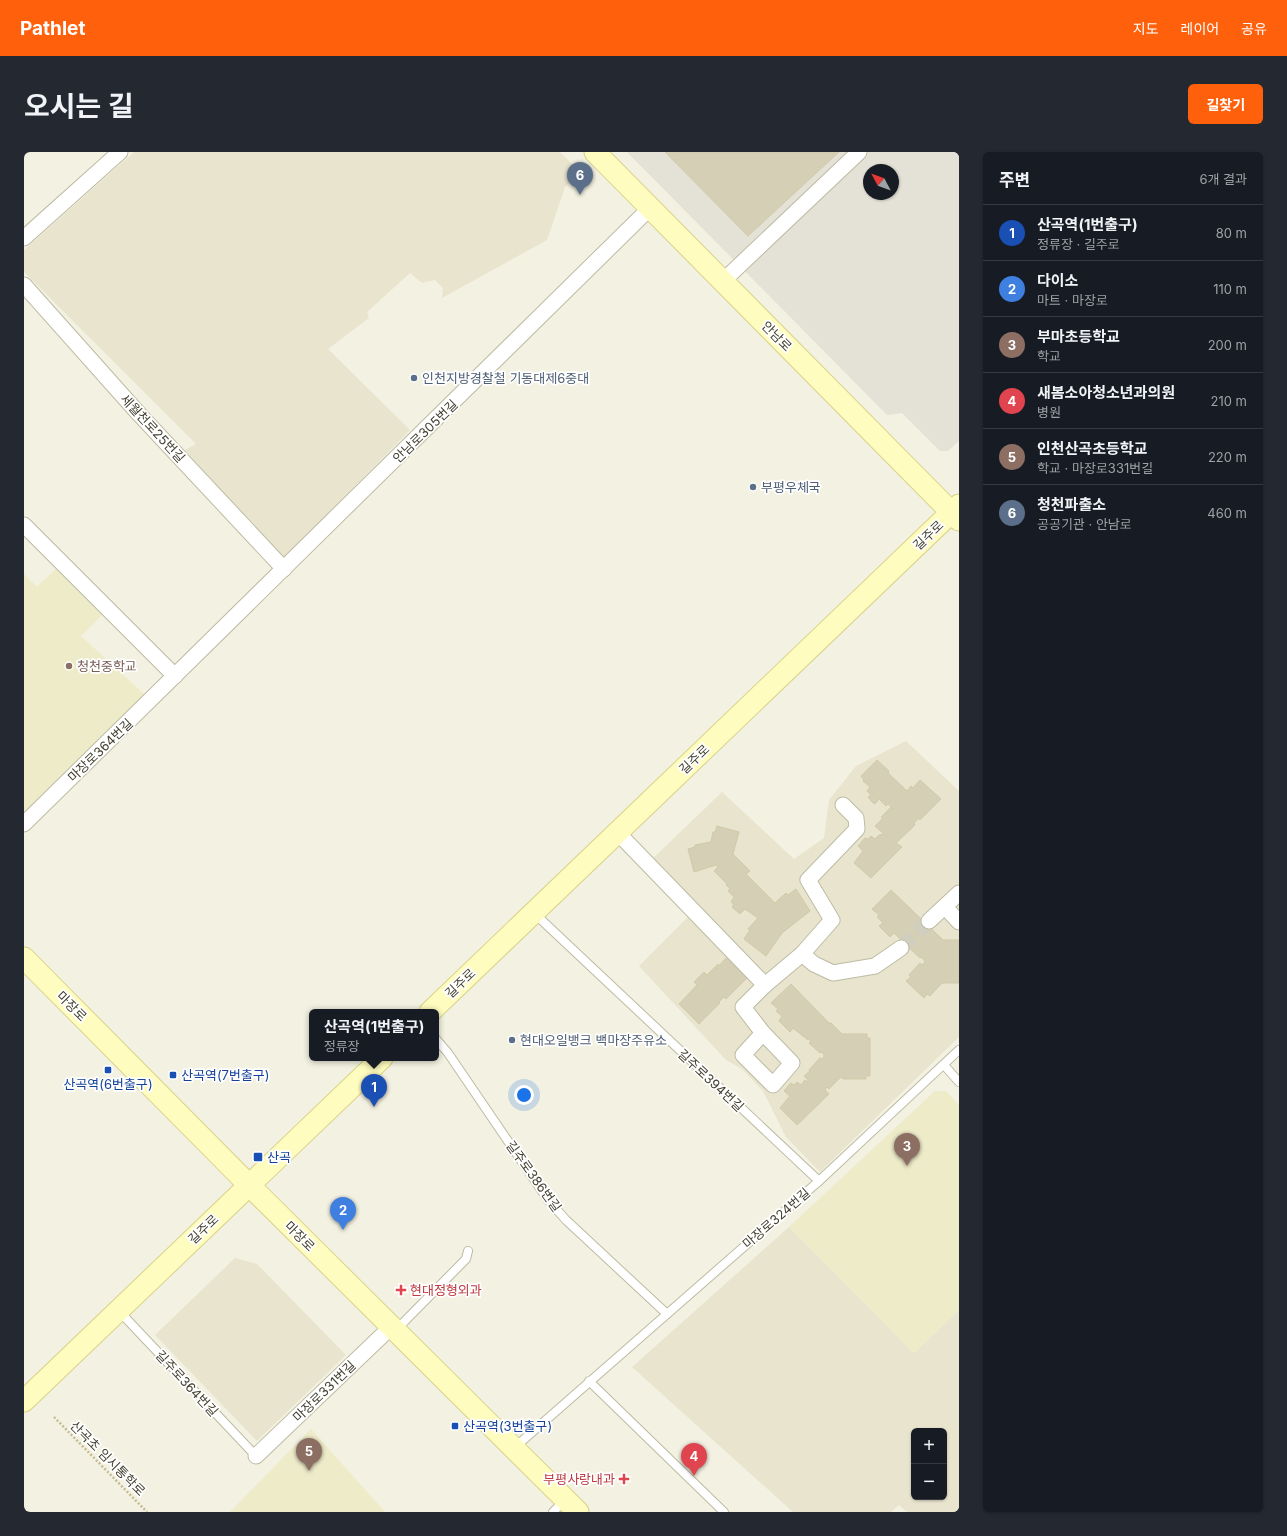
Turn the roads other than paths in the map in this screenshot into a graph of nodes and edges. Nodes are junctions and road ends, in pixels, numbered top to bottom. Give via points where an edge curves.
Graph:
1 (120, 152) edge
2 (595, 152) edge
3 (860, 152) edge
4 (650, 208) junction
5 (24, 238) edge
6 (723, 282) junction
7 (24, 285) edge
8 (957, 512) edge
9 (26, 528) edge
10 (284, 569) junction
11 (175, 676) junction
12 (844, 805) dead end
13 (24, 823) edge
14 (618, 832) junction
15 (959, 893) edge
16 (945, 907) junction
17 (534, 912) junction
18 (929, 921) tunnel mouth
19 (959, 922) edge
20 (901, 948) tunnel mouth
21 (802, 954) junction
22 (24, 958) edge
23 (764, 985) junction
24 (433, 1009) edge
25 (763, 1034) dead end
26 (439, 1042) edge
27 (959, 1050) edge
28 (379, 1061) edge
29 (944, 1065) junction
30 (959, 1082) edge
31 (819, 1182) junction
32 (249, 1185) junction
33 (468, 1251) dead end
34 (119, 1310) junction
35 (667, 1314) junction
36 (394, 1328) junction
37 (589, 1381) junction
38 (24, 1402) edge
39 (513, 1448) junction
40 (256, 1456) joint
41 (565, 1508) edge
42 (724, 1512) edge

1 - 5 street
2 - 4 main road, 안남로
3 - 6 street
4 - 6 main road, 안남로
4 - 10 street, 안남로305번길
6 - 8 main road, 안남로
7 - 10 street, 세월천로25번길 via 139,414
8 - 14 main road, 길주로
9 - 11 street
10 - 11 street, 마장로364번길
11 - 13 street, 마장로364번길
12 - 21 street via 856,818 857,829 808,880 832,920
14 - 17 main road, 길주로
14 - 23 street
15 - 16 street
16 - 18 street
16 - 19 street
17 - 24 main road, 길주로
17 - 31 lane, 길주로394번길
20 - 21 street via 875,966 833,973 814,964
21 - 23 street
22 - 32 main road, 마장로
23 - 25 street via 743,1006
26 - 35 lane, 길주로386번길 via 548,1200
27 - 29 lane, 마장로324번길
28 - 32 main road, 길주로
29 - 30 lane
29 - 31 lane, 마장로324번길
31 - 35 lane, 마장로324번길
32 - 34 main road, 길주로
32 - 36 main road, 마장로
33 - 36 lane via 466,1259
34 - 38 main road, 길주로
34 - 40 lane, 길주로364번길
35 - 37 lane, 마장로324번길
36 - 39 main road, 마장로
36 - 40 street, 마장로331번길
37 - 39 lane, 마장로324번길
37 - 42 lane
39 - 41 main road, 마장로

